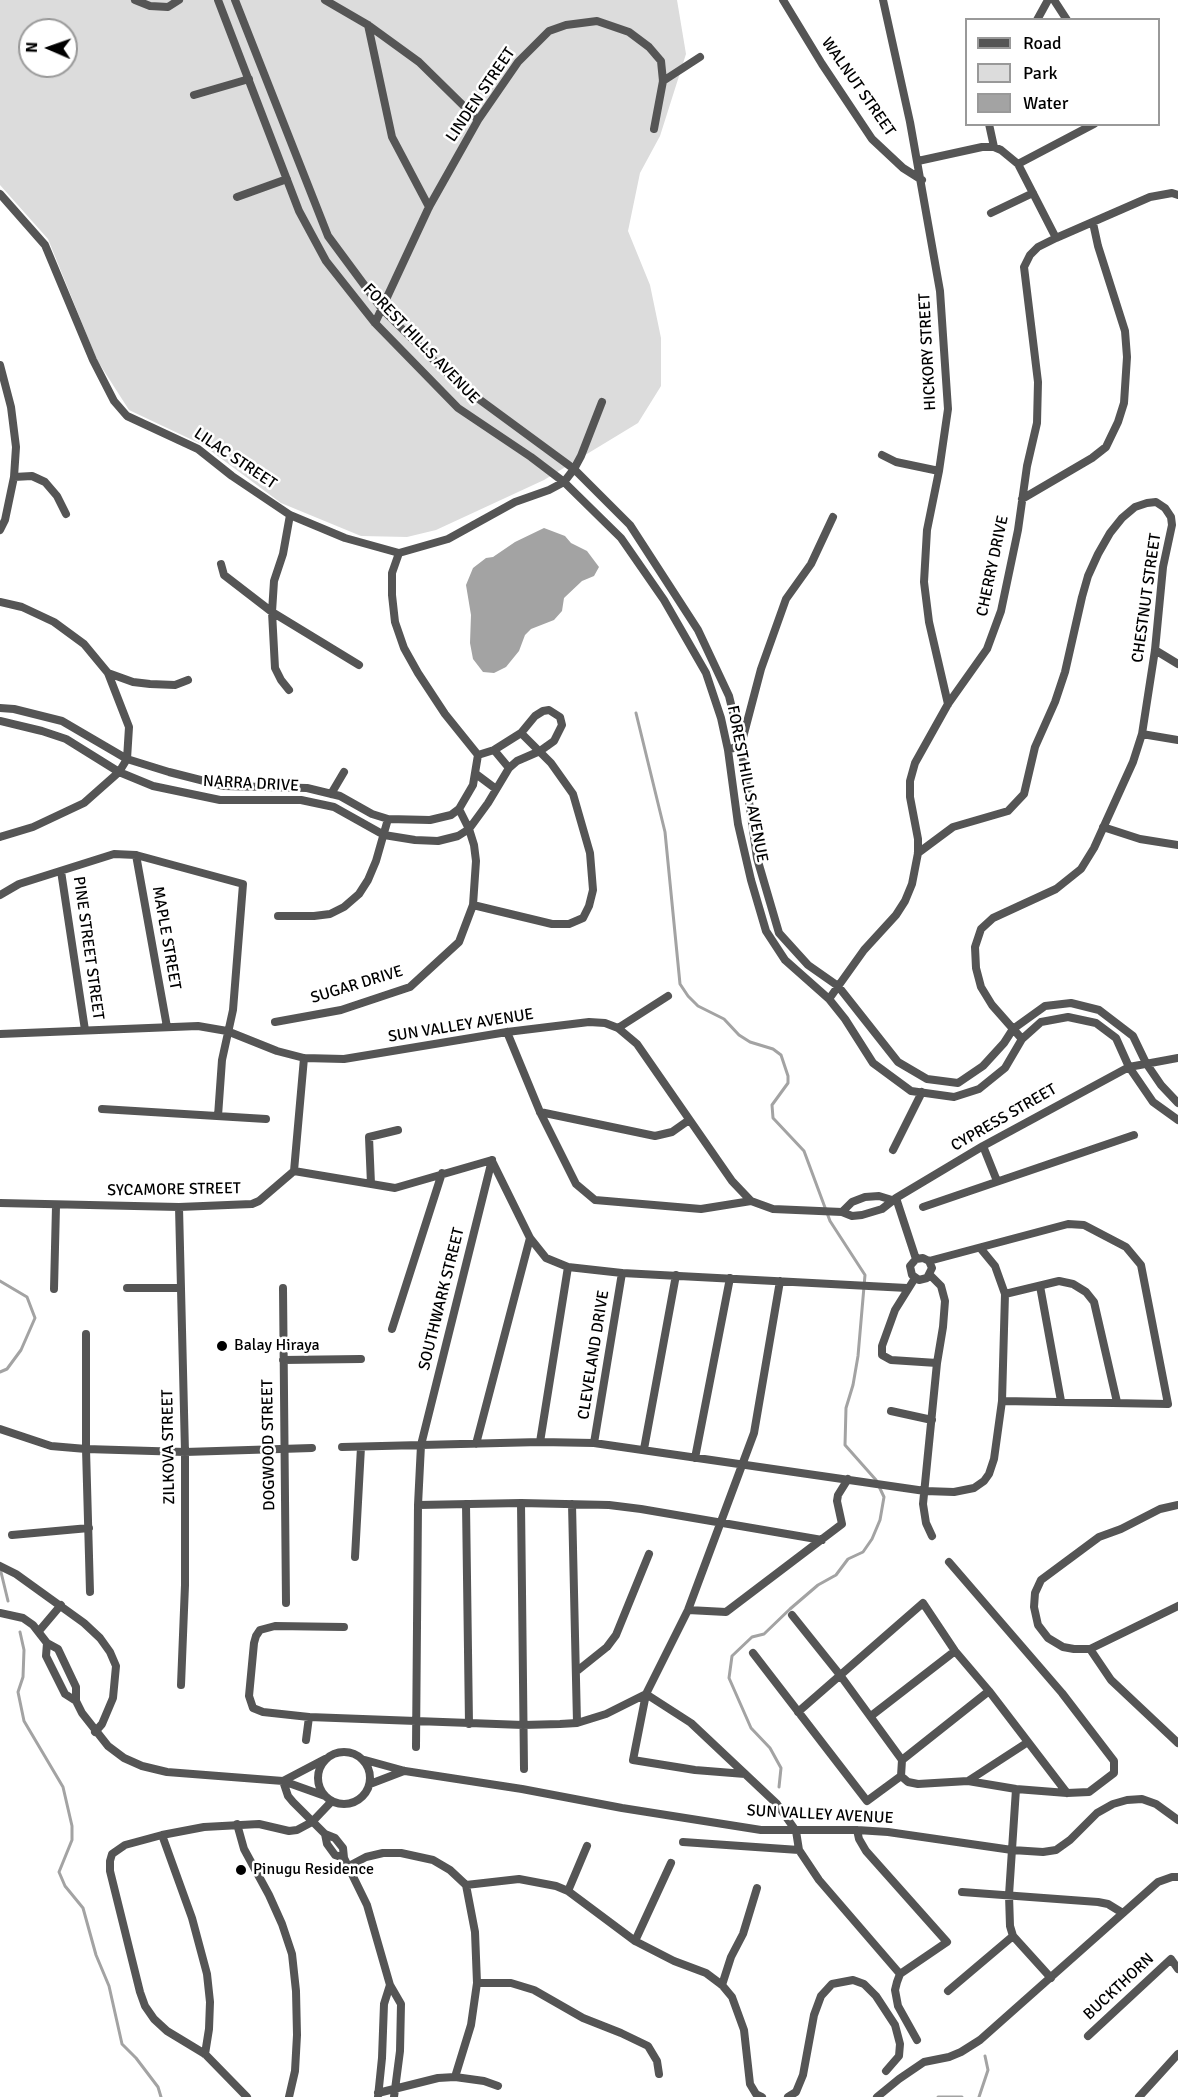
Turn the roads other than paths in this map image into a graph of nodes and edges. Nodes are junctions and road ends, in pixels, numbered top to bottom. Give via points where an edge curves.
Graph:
1 (135, 0) edge
2 (179, 0) edge
3 (218, 0) edge
4 (235, 0) edge
5 (324, 0) edge
6 (783, 0) edge
7 (883, 0) edge
8 (1048, 0) edge
9 (1054, 0) edge
10 (1038, 18) edge
11 (1066, 18) edge
12 (368, 25) junction
13 (700, 57) dead end
14 (249, 80) junction
15 (663, 81) junction
16 (194, 95) dead end
17 (478, 120) junction
18 (989, 126) edge
19 (1090, 126) edge
20 (654, 129) dead end
21 (994, 147) junction
22 (918, 161) junction
23 (1018, 164) junction
24 (287, 179) junction
25 (922, 180) junction
26 (1033, 193) junction
27 (0, 194) edge
28 (1178, 195) edge
29 (237, 197) dead end
30 (429, 207) junction
31 (991, 213) dead end
32 (1093, 223) junction
33 (1056, 238) junction
34 (382, 309) junction
35 (375, 323) junction
36 (0, 365) edge
37 (602, 402) dead end
38 (882, 455) dead end
39 (574, 469) junction
40 (939, 471) junction
41 (14, 477) junction
42 (564, 482) junction
43 (1022, 499) junction
44 (66, 514) dead end
45 (290, 515) junction
46 (833, 517) dead end
47 (0, 530) edge
48 (399, 553) junction
49 (221, 564) dead end
50 (0, 602) edge
51 (272, 612) junction
52 (1155, 650) junction
53 (1178, 664) edge
54 (359, 665) dead end
55 (108, 673) junction
56 (188, 680) dead end
57 (289, 690) dead end
58 (948, 704) junction
59 (0, 708) edge
60 (0, 722) edge
61 (522, 733) junction
62 (1142, 734) junction
63 (1178, 740) edge
64 (741, 745) junction
65 (494, 750) junction
66 (728, 750) junction
67 (540, 751) junction
68 (478, 755) junction
69 (127, 759) junction
70 (509, 768) junction
71 (119, 772) junction
72 (344, 772) dead end
73 (476, 774) junction
74 (496, 789) junction
75 (331, 794) junction
76 (459, 809) junction
77 (388, 819) junction
78 (1103, 827) junction
79 (469, 829) junction
80 (384, 835) junction
81 (0, 837) edge
82 (1178, 845) edge
83 (918, 853) junction
84 (136, 855) junction
85 (61, 871) junction
86 (0, 895) edge
87 (473, 905) junction
88 (278, 916) dead end
89 (838, 986) junction
90 (668, 996) dead end
91 (829, 999) junction
92 (275, 1022) dead end
93 (0, 1023) edge
94 (167, 1027) junction
95 (618, 1028) junction
96 (1013, 1029) junction
97 (85, 1030) junction
98 (227, 1031) junction
99 (507, 1032) junction
100 (2, 1034) edge
101 (1022, 1040) junction
102 (304, 1058) junction
103 (1178, 1058) edge
104 (1146, 1063) junction
105 (1129, 1067) junction
106 (922, 1092) junction
107 (1178, 1103) edge
108 (102, 1109) dead end
109 (540, 1112) junction
110 (218, 1116) junction
111 (266, 1119) dead end
112 (689, 1120) junction
113 (1178, 1120) edge
114 (398, 1130) dead end
115 (1134, 1135) dead end
116 (983, 1146) junction
117 (893, 1150) dead end
118 (492, 1160) junction
119 (294, 1171) junction
120 (442, 1173) junction
121 (997, 1181) junction
122 (371, 1184) junction
123 (894, 1199) junction
124 (751, 1201) junction
125 (0, 1203) edge
126 (56, 1206) junction
127 (179, 1207) junction
128 (923, 1207) dead end
129 (837, 1213) junction
130 (530, 1238) junction
131 (981, 1249) junction
132 (916, 1259) junction
133 (929, 1262) junction
134 (568, 1267) junction
135 (622, 1273) junction
136 (676, 1275) junction
137 (930, 1275) junction
138 (730, 1278) junction
139 (915, 1278) junction
140 (780, 1281) junction
141 (1040, 1286) junction
142 (127, 1288) dead end
143 (181, 1288) junction
144 (283, 1288) dead end
145 (907, 1288) junction
146 (54, 1289) dead end
147 (1005, 1294) junction
148 (392, 1329) dead end
149 (86, 1334) dead end
150 (361, 1359) dead end
151 (284, 1360) junction
152 (937, 1363) junction
153 (1002, 1401) junction
154 (1061, 1401) junction
155 (1117, 1402) junction
156 (891, 1411) dead end
157 (932, 1420) junction
158 (0, 1429) edge
159 (540, 1442) junction
160 (594, 1443) junction
161 (476, 1444) junction
162 (421, 1445) junction
163 (361, 1447) junction
164 (312, 1448) dead end
165 (342, 1448) dead end
166 (86, 1449) junction
167 (284, 1449) junction
168 (644, 1449) junction
169 (185, 1452) junction
170 (695, 1458) junction
171 (744, 1464) junction
172 (848, 1479) junction
173 (925, 1491) junction
174 (521, 1503) junction
175 (466, 1504) junction
176 (572, 1504) junction
177 (418, 1505) junction
178 (1178, 1505) edge
179 (719, 1523) junction
180 (89, 1528) junction
181 (12, 1535) dead end
182 (932, 1536) dead end
183 (822, 1540) junction
184 (649, 1554) dead end
185 (355, 1557) dead end
186 (949, 1562) dead end
187 (0, 1566) edge
188 (90, 1592) dead end
189 (286, 1602) dead end
190 (61, 1605) junction
191 (1175, 1607) edge
192 (688, 1610) junction
193 (0, 1613) edge
194 (792, 1615) dead end
195 (1178, 1618) edge
196 (344, 1627) dead end
197 (39, 1631) junction
198 (47, 1643) junction
199 (1090, 1649) junction
200 (955, 1651) junction
201 (753, 1653) dead end
202 (577, 1671) junction
203 (69, 1672) junction
204 (840, 1675) junction
205 (57, 1678) junction
206 (181, 1685) dead end
207 (989, 1691) junction
208 (646, 1694) junction
209 (76, 1701) junction
210 (798, 1712) junction
211 (871, 1716) junction
212 (309, 1717) junction
213 (416, 1722) junction
214 (577, 1723) junction
215 (469, 1724) junction
216 (523, 1725) junction
217 (95, 1732) junction
218 (306, 1740) dead end
219 (1028, 1742) junction
220 (1178, 1743) edge
221 (416, 1747) dead end
222 (326, 1759) junction
223 (365, 1760) junction
224 (902, 1760) junction
225 (524, 1769) dead end
226 (405, 1771) junction
227 (745, 1774) junction
228 (901, 1776) junction
229 (968, 1781) junction
230 (283, 1782) junction
231 (370, 1784) junction
232 (1016, 1790) junction
233 (1067, 1793) junction
234 (329, 1799) junction
235 (1178, 1820) edge
236 (312, 1821) junction
237 (237, 1824) junction
238 (857, 1830) junction
239 (796, 1831) junction
240 (162, 1834) junction
241 (682, 1842) dead end
242 (587, 1846) dead end
243 (799, 1850) junction
244 (1012, 1850) junction
245 (671, 1863) dead end
246 (349, 1866) junction
247 (1178, 1877) edge
248 (466, 1885) junction
249 (757, 1888) dead end
250 (568, 1891) junction
251 (962, 1892) dead end
252 (1009, 1895) junction
253 (1121, 1912) junction
254 (1013, 1936) junction
255 (635, 1941) junction
256 (1178, 1969) edge
257 (900, 1974) junction
258 (1051, 1978) junction
259 (477, 1983) junction
260 (390, 1985) junction
261 (722, 1985) junction
262 (948, 1991) dead end
263 (1088, 2036) dead end
264 (917, 2040) dead end
265 (205, 2054) junction
266 (1178, 2054) edge
267 (886, 2071) dead end
268 (659, 2074) dead end
269 (455, 2077) junction
270 (498, 2086) dead end
271 (396, 2087) junction
272 (378, 2095) edge
273 (247, 2097) edge
274 (289, 2097) edge
275 (394, 2097) edge
276 (762, 2097) edge
277 (788, 2097) edge
278 (878, 2097) edge
279 (1139, 2097) edge

1 - 2 street via 168,7
3 - 14 street, FOREST HILLS AVENUE
4 - 34 street, FOREST HILLS AVENUE via 328,236
5 - 12 street
6 - 25 street, WALNUT STREET via 872,139
7 - 22 street, HICKORY STREET
8 - 10 street
9 - 11 street
12 - 17 street via 419,62
12 - 30 street via 392,136
13 - 15 street
14 - 16 street
14 - 24 street, FOREST HILLS AVENUE
15 - 17 street, LINDEN STREET via 661,61 650,46 629,32 597,21 567,25 549,31 518,62
15 - 20 street, LINDEN STREET
17 - 30 street, LINDEN STREET
18 - 21 street
19 - 23 street
21 - 22 street
21 - 23 street
22 - 25 street, HICKORY STREET
23 - 26 street
24 - 29 street
24 - 35 street, FOREST HILLS AVENUE via 299,212 326,261
25 - 40 street, HICKORY STREET via 940,291 947,384 948,409
26 - 31 street
26 - 33 street
27 - 45 street, LILAC STREET via 45,245 93,360 114,401 127,416 198,449
28 - 32 street, CHERRY DRIVE via 1172,192 1150,197
30 - 34 street, LINDEN STREET
32 - 33 street, CHERRY DRIVE
32 - 43 street via 1125,331 1124,403 1106,447
33 - 43 street, CHERRY DRIVE via 1038,247 1024,267 1038,382 1037,423
34 - 35 street, LINDEN STREET
34 - 39 street, FOREST HILLS AVENUE via 457,382
35 - 42 street, FOREST HILLS AVENUE via 458,408
36 - 41 street via 16,447
37 - 39 street
38 - 40 street
39 - 42 street
39 - 64 street, FOREST HILLS AVENUE via 630,525 698,630 729,696
40 - 58 street, HICKORY STREET via 927,530 924,582
41 - 44 street via 32,476 45,482
41 - 47 street
42 - 48 street via 515,502 448,539
42 - 66 street, FOREST HILLS AVENUE via 621,538 663,600 706,673
43 - 58 street, CHERRY DRIVE via 1001,611 987,650
45 - 48 street, LILAC STREET via 345,538
45 - 51 street via 274,581
46 - 64 street via 811,564 786,599 761,669
48 - 68 street via 392,573 392,595 395,622 404,648 445,714
49 - 51 street via 224,575
50 - 55 street via 54,622 84,644
51 - 54 street
51 - 57 street via 275,668
52 - 53 street
52 - 62 street, CHESTNUT STREET
52 - 83 street, CHESTNUT STREET via 1163,567 1172,525 1165,508 1147,502 1135,507 1110,533 1088,576 1065,672 1034,753 1024,794 1008,811 953,827
55 - 56 street via 150,684 175,685
55 - 69 street via 129,727
58 - 83 street, CHERRY DRIVE via 915,763 910,781
59 - 69 street, NARRA DRIVE via 62,722
60 - 71 street, NARRA DRIVE via 66,739
61 - 65 street
61 - 67 street
61 - 67 street via 543,711 560,717 560,732
62 - 63 street
62 - 78 street, CHESTNUT STREET
64 - 66 street
64 - 89 street, FOREST HILLS AVENUE via 757,858 779,933 808,965
65 - 68 street
65 - 70 street
66 - 91 street, FOREST HILLS AVENUE via 738,824 766,931 785,960
67 - 70 street
67 - 87 street via 573,794 581,819 590,853 593,890 589,906 583,918 569,924 552,924
68 - 73 street
69 - 71 street
69 - 75 street, NARRA DRIVE via 224,786 307,788
70 - 74 street
71 - 80 street, NARRA DRIVE via 153,786 220,800 301,800 334,807
71 - 81 street via 84,803 33,827
72 - 75 street
73 - 74 street
73 - 76 street
74 - 79 street
75 - 77 street, NARRA DRIVE
76 - 77 street, NARRA DRIVE via 430,820
76 - 79 street, SUGAR DRIVE
77 - 80 street
78 - 82 street via 1140,839
78 - 96 street, CHESTNUT STREET via 1081,869 1056,889 993,918 981,929 975,947 981,987
79 - 80 street, NARRA DRIVE via 438,841
79 - 87 street, SUGAR DRIVE via 476,861
80 - 88 street via 368,880 344,907 330,914
83 - 89 street, CHERRY DRIVE via 905,901
84 - 85 street via 114,854
84 - 94 street, MAPLE STREET
84 - 98 street via 243,884
85 - 86 street via 19,884
85 - 97 street, PINE STREET STREET
87 - 92 street, SUGAR DRIVE via 459,942 410,987 341,1010
89 - 91 street, CHERRY DRIVE
89 - 96 street, FOREST HILLS AVENUE via 898,1062 927,1079 958,1083 983,1066
90 - 95 street
91 - 106 street, FOREST HILLS AVENUE via 873,1063 911,1091
93 - 100 street
94 - 97 street, SUN VALLEY AVENUE
94 - 98 street, SUN VALLEY AVENUE via 198,1026
95 - 99 street, SUN VALLEY AVENUE via 589,1022
95 - 112 street via 637,1044
96 - 101 street, CHESTNUT STREET
96 - 104 street, FOREST HILLS AVENUE via 1045,1006 1071,1003 1099,1011 1132,1036
97 - 100 street, SUN VALLEY AVENUE
98 - 102 street, SUN VALLEY AVENUE
98 - 110 street
99 - 102 street, SUN VALLEY AVENUE via 364,1057
99 - 109 street
101 - 105 street, FOREST HILLS AVENUE via 1041,1022 1068,1017 1095,1023 1116,1038
101 - 106 street, FOREST HILLS AVENUE via 1005,1068 978,1089 954,1097
102 - 119 street
103 - 104 street, CYPRESS STREET
104 - 105 street, CYPRESS STREET
104 - 107 street, FOREST HILLS AVENUE
105 - 113 street, FOREST HILLS AVENUE via 1153,1102
105 - 116 street, CYPRESS STREET
106 - 117 street
108 - 110 street
109 - 112 street via 655,1136 672,1132
109 - 124 street via 576,1184 595,1200 701,1209
110 - 111 street
112 - 124 street
114 - 122 street via 369,1137
115 - 121 street
116 - 121 street
116 - 123 street, CYPRESS STREET
118 - 120 street
118 - 130 street
118 - 162 street, SOUTHWARK STREET
119 - 122 street
119 - 127 street, SYCAMORE STREET via 252,1204
120 - 122 street via 395,1188
120 - 148 street
121 - 128 street
123 - 129 street via 860,1199
123 - 129 street via 882,1209 862,1215
123 - 132 street
124 - 129 street via 773,1209
125 - 126 street, SYCAMORE STREET
126 - 127 street, SYCAMORE STREET
126 - 146 street
127 - 143 street, ZILKOVA STREET
130 - 134 street via 546,1258
130 - 161 street
131 - 133 street
131 - 147 street via 999,1274
131 - 155 street via 1068,1224 1084,1225 1126,1247 1135,1256 1144,1276 1168,1404
132 - 133 street
132 - 139 street via 910,1266
133 - 137 street
134 - 135 street
134 - 159 street
135 - 136 street
135 - 160 street, CLEVELAND DRIVE
136 - 138 street
136 - 168 street
137 - 139 street
137 - 152 street via 941,1286 945,1301
138 - 140 street
138 - 170 street
139 - 145 street
140 - 145 street
140 - 171 street via 754,1433
141 - 147 street
141 - 154 street
141 - 155 street via 1059,1281 1073,1284 1094,1302
142 - 143 street
143 - 169 street, ZILKOVA STREET
144 - 151 street, DOGWOOD STREET
145 - 152 street via 895,1310 882,1355 891,1360
147 - 153 street
149 - 166 street
150 - 151 street
151 - 167 street, DOGWOOD STREET
152 - 157 street
153 - 154 street
153 - 173 street via 994,1459 984,1481 974,1488 954,1492
154 - 155 street
156 - 157 street
157 - 173 street
158 - 166 street via 51,1446
159 - 160 street
159 - 161 street
160 - 168 street
161 - 162 street
162 - 163 street
162 - 177 street, SOUTHWARK STREET
163 - 165 street
163 - 185 street
164 - 167 street
166 - 169 street
166 - 180 street
167 - 169 street
167 - 189 street, DOGWOOD STREET
168 - 170 street
169 - 206 street, ZILKOVA STREET
170 - 171 street
171 - 172 street
171 - 179 street
172 - 173 street
172 - 183 street via 837,1501 842,1524
173 - 182 street via 925,1515
174 - 175 street
174 - 176 street
174 - 216 street
175 - 177 street
175 - 215 street
176 - 179 street via 641,1509
176 - 202 street
177 - 213 street, SOUTHWARK STREET
178 - 199 street via 1160,1509 1099,1537 1041,1580 1034,1607 1038,1624 1048,1638 1063,1647
179 - 183 street
179 - 192 street
180 - 181 street
180 - 188 street
183 - 192 street via 726,1612
184 - 202 street via 616,1635
186 - 233 street via 1062,1693 1114,1761 1114,1773 1089,1792
187 - 190 street
190 - 197 street
190 - 217 street via 100,1638 116,1666 113,1698
191 - 195 street
191 - 199 street
192 - 208 street
193 - 197 street via 23,1618
194 - 204 street
196 - 212 street via 267,1627 256,1636 249,1696 253,1708
197 - 198 street
198 - 203 street via 58,1649
198 - 205 street via 46,1656
199 - 220 street via 1111,1680
200 - 204 street via 923,1603
200 - 207 street
200 - 211 street
201 - 210 street
202 - 214 street
203 - 205 street
203 - 209 street via 76,1687
204 - 210 street
204 - 211 street
205 - 209 street via 65,1694
207 - 219 street
207 - 224 street
208 - 214 street
208 - 227 street via 691,1723
208 - 227 street via 633,1760
209 - 217 street
210 - 228 street via 867,1801
211 - 224 street
212 - 213 street
212 - 218 street
213 - 215 street
213 - 221 street, SOUTHWARK STREET
214 - 216 street
215 - 216 street
216 - 225 street
217 - 230 street via 124,1758 142,1766 177,1774
219 - 229 street
219 - 233 street
222 - 223 street via 345,1751
222 - 230 street
222 - 234 street via 318,1781
223 - 226 street, SUN VALLEY AVENUE
223 - 231 street
224 - 228 street
226 - 231 street, SUN VALLEY AVENUE
226 - 239 street, SUN VALLEY AVENUE via 760,1830
227 - 239 street via 777,1804
228 - 229 street via 918,1784
229 - 232 street
230 - 234 street
230 - 236 street via 288,1796
231 - 234 street via 355,1802 340,1804
232 - 233 street
232 - 244 street
234 - 236 street
235 - 244 street, SUN VALLEY AVENUE via 1156,1804 1142,1799 1127,1800 1097,1813 1056,1850
236 - 237 street via 289,1832 259,1824
236 - 246 street via 325,1834 335,1855 344,1858
237 - 240 street
237 - 274 street via 244,1849 274,1905 292,1954 297,2035
238 - 239 street, SUN VALLEY AVENUE
238 - 244 street, SUN VALLEY AVENUE
238 - 257 street via 866,1851 947,1942
239 - 243 street
240 - 265 street via 207,1974 210,2002
240 - 265 street via 118,1849 112,1854 110,1871 145,2006 167,2031
241 - 243 street
242 - 250 street
243 - 257 street via 819,1880
244 - 252 street
245 - 255 street
246 - 248 street via 366,1857 401,1853 433,1860
246 - 260 street via 370,1913
247 - 253 street via 1158,1882
248 - 250 street via 519,1879
248 - 259 street via 475,1932
249 - 261 street
250 - 255 street
251 - 252 street
252 - 253 street via 1098,1902
252 - 254 street
253 - 258 street
254 - 258 street
254 - 262 street
255 - 261 street via 706,1973
256 - 263 street, BUCKTHORN via 1171,1959
257 - 264 street via 896,1999
258 - 278 street via 980,2040 962,2052 924,2062
259 - 268 street via 511,1983 534,1990 583,2018 648,2046
259 - 269 street via 471,2025
260 - 271 street via 401,2004
260 - 272 street via 384,2004
261 - 276 street via 732,1997 744,2030 750,2084
265 - 273 street
266 - 279 street
267 - 277 street via 899,2056 895,2025 864,1984 853,1980 832,1984 821,1996 814,2015 803,2075
269 - 270 street
269 - 271 street
271 - 272 street
271 - 275 street

